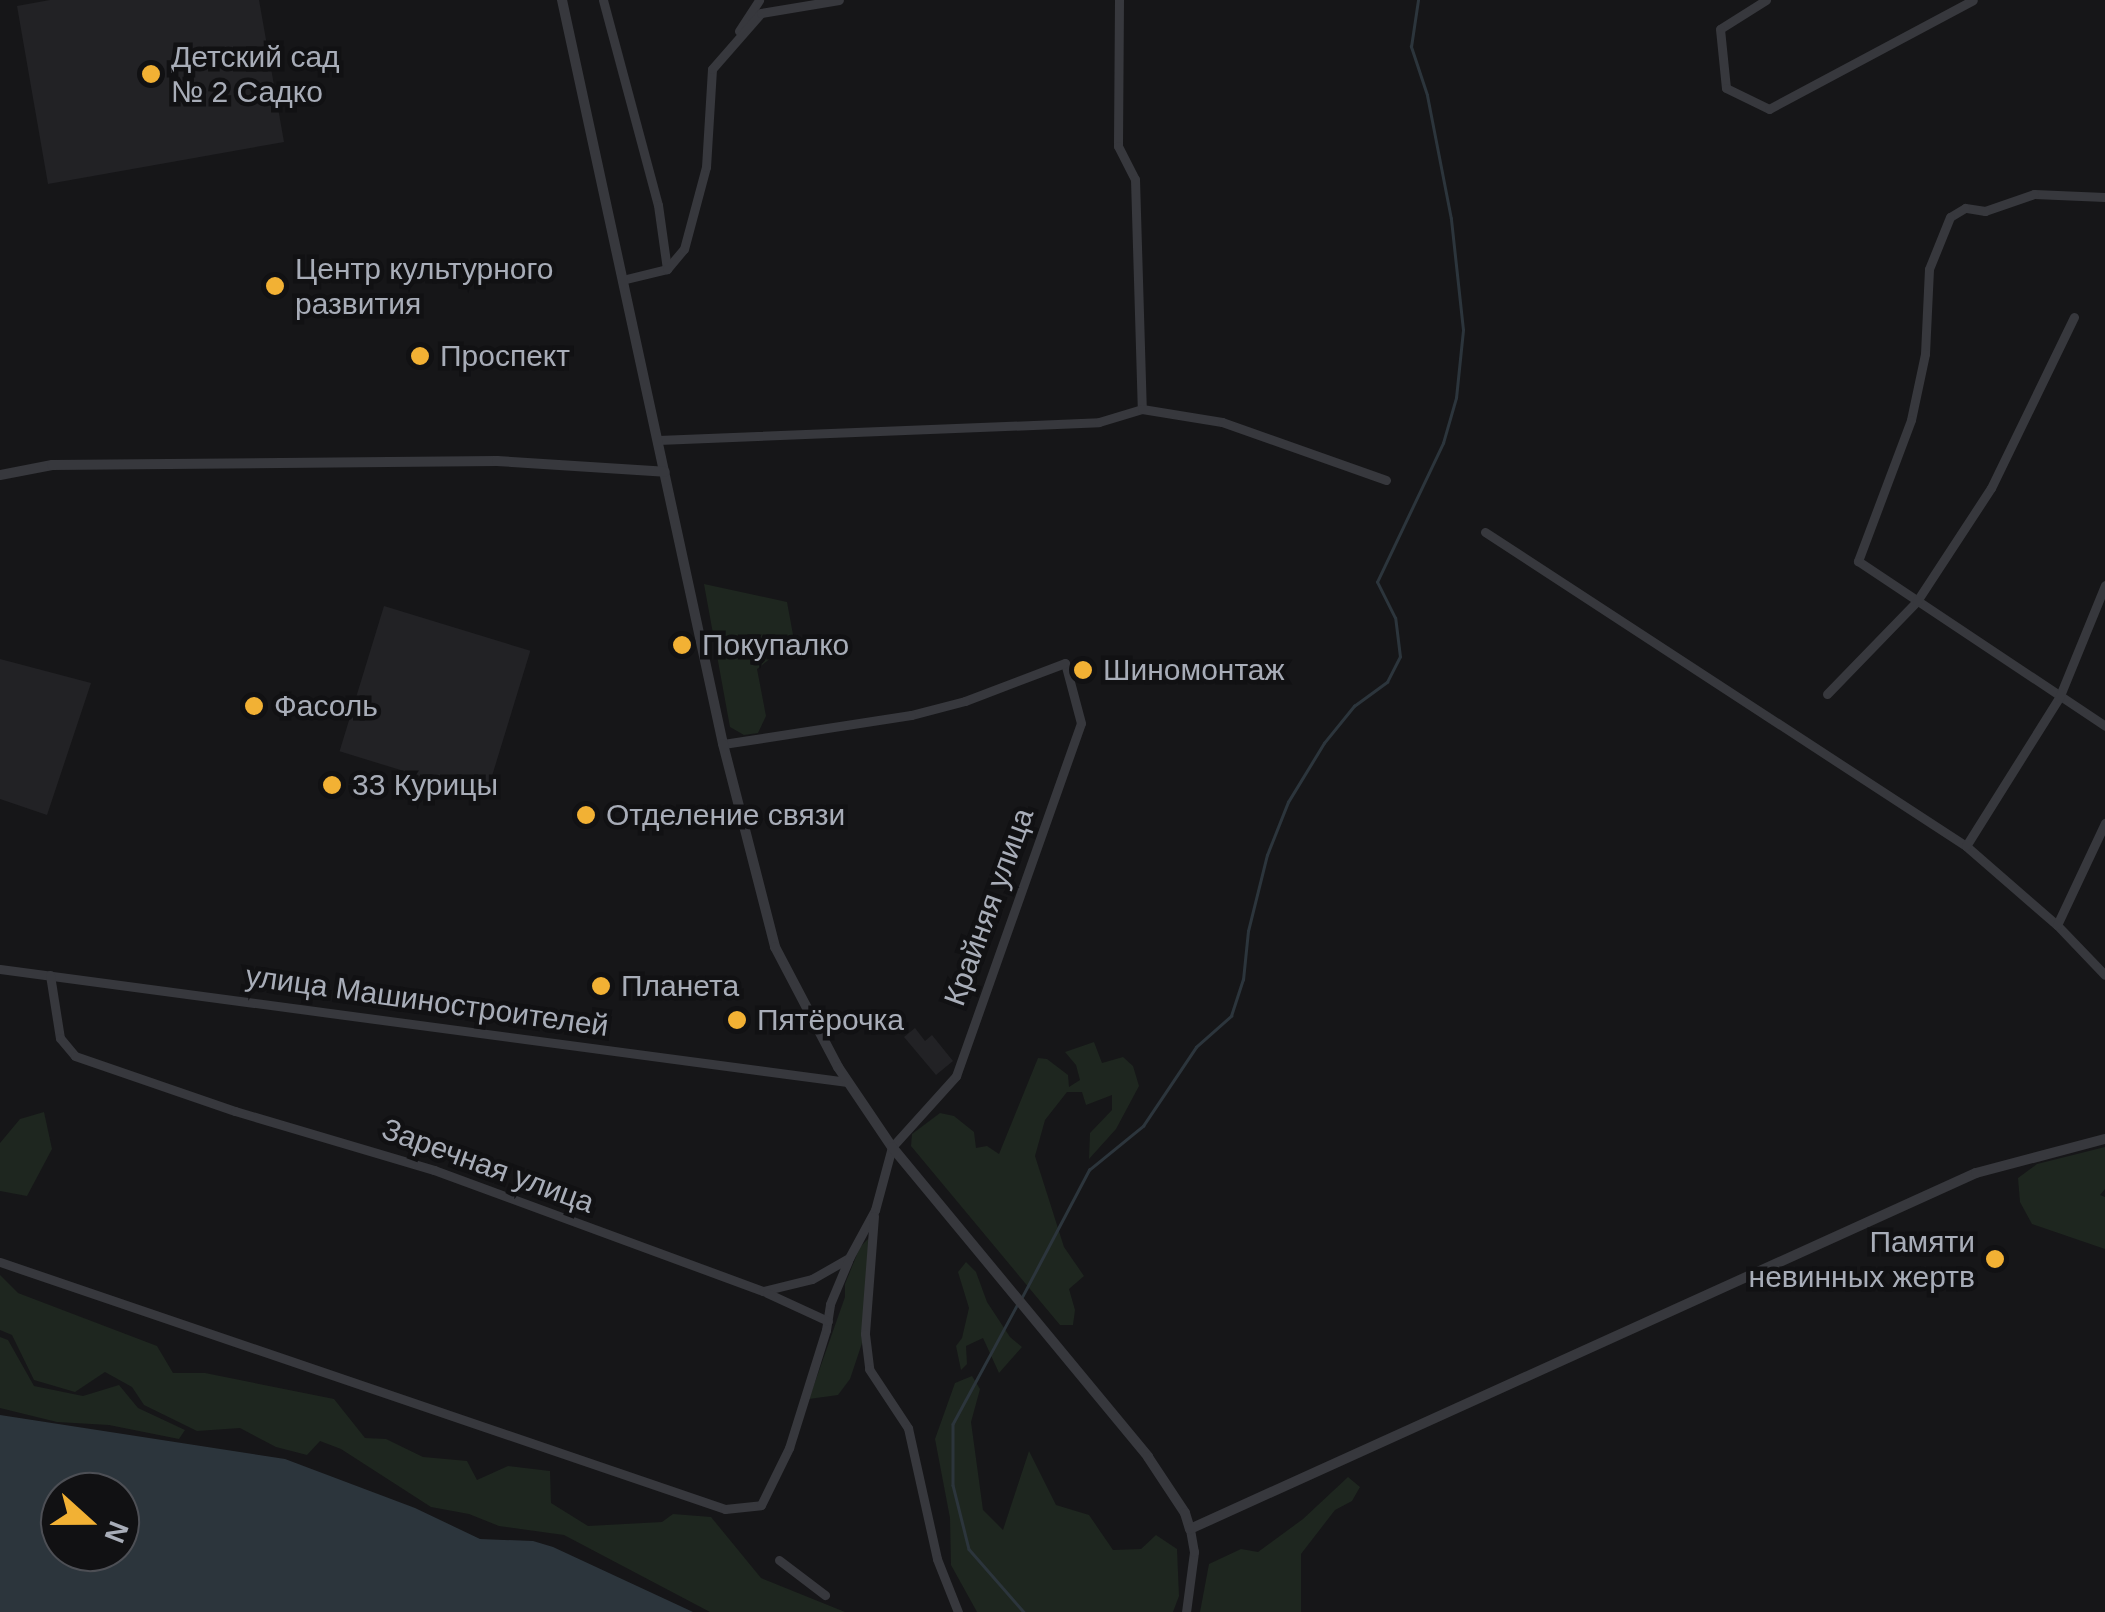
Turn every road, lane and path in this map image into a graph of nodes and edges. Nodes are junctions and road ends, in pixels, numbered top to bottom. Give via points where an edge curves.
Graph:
1 (562, 0) edge
2 (602, 0) edge
3 (760, 0) edge
4 (839, 0) edge
5 (1119, 0) edge
6 (1766, 0) edge
7 (1973, 0) edge
8 (735, 40) junction
9 (2105, 197) edge
10 (668, 268) junction
11 (622, 280) junction
12 (2074, 317) dead end
13 (1142, 408) junction
14 (658, 440) junction
15 (664, 472) junction
16 (0, 475) edge
17 (1386, 480) dead end
18 (1485, 532) dead end
19 (2105, 585) edge
20 (1916, 602) junction
21 (1827, 694) dead end
22 (2060, 698) junction
23 (2105, 726) edge
24 (723, 744) junction
25 (2105, 823) edge
26 (1966, 846) junction
27 (2057, 925) junction
28 (0, 969) edge
29 (2105, 974) edge
30 (50, 975) junction
31 (847, 1082) junction
32 (2105, 1138) edge
33 (892, 1147) junction
34 (874, 1210) junction
35 (849, 1258) junction
36 (0, 1262) edge
37 (763, 1291) junction
38 (828, 1321) junction
39 (1190, 1529) junction
40 (779, 1560) dead end
41 (826, 1596) dead end
42 (958, 1612) edge
43 (1186, 1612) edge

1 - 11 street
2 - 10 street via 658,206
3 - 8 street
4 - 8 street via 760,13
5 - 13 street via 1118,146 1135,178
6 - 7 street via 1720,29 1726,88 1769,110
8 - 10 street via 712,69 706,167 684,248
9 - 20 street via 2034,194 1950,216 1929,269 1925,354 1911,420 1858,562
10 - 11 street
11 - 14 street
12 - 20 street via 1991,488
13 - 14 street via 1099,422
13 - 17 street via 1222,422
14 - 15 street
15 - 16 street via 498,461 52,466
15 - 24 street
18 - 26 street
19 - 22 street
20 - 21 street
20 - 22 street
22 - 23 street
22 - 26 street
24 - 31 street via 776,947
24 - 33 street, Крайняя улица via 911,716 1065,663 1081,724 956,1076
25 - 27 street
26 - 27 street
27 - 29 street
28 - 30 street, улица Машиностроителей
30 - 31 street, улица Машиностроителей
30 - 37 street, Заречная улица via 60,1038 76,1056 434,1170
31 - 33 street
32 - 39 street via 1976,1174
33 - 34 street
33 - 39 street via 1148,1457
34 - 35 street
34 - 42 street via 868,1368 908,1428 937,1559
35 - 37 street via 812,1279
35 - 38 street
36 - 38 street via 725,1509 761,1505 789,1448
37 - 38 street, Заречная улица
39 - 43 street via 1194,1552
40 - 41 street

